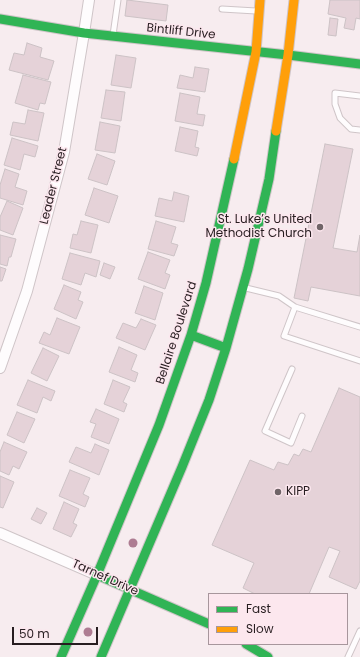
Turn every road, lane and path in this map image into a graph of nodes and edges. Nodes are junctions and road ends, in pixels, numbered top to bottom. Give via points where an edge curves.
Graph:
1 (89, 0) edge
2 (118, 0) edge
3 (260, 0) edge
4 (294, 0) edge
5 (222, 10) dead end
6 (259, 12) junction
7 (0, 19) edge
8 (84, 33) junction
9 (113, 36) junction
10 (256, 52) junction
11 (288, 55) junction
12 (360, 64) edge
13 (360, 96) edge
14 (360, 130) edge
15 (243, 287) junction
16 (294, 307) junction
17 (360, 327) edge
18 (191, 335) junction
19 (226, 348) junction
20 (360, 361) edge
21 (0, 368) edge
22 (292, 368) dead end
23 (302, 416) dead end
24 (0, 533) edge
25 (97, 575) junction
26 (130, 589) junction
27 (208, 624) edge
28 (360, 631) edge
29 (248, 645) edge
30 (61, 657) edge
31 (101, 657) edge
32 (268, 657) edge
33 (348, 657) edge

1 - 8 street, Leader Street
2 - 9 lane
3 - 6 main road, Bellaire Boulevard
4 - 11 main road
5 - 6 lane
6 - 10 main road, Bellaire Boulevard
7 - 8 main road, Bintliff Drive
8 - 9 main road, Bintliff Drive
8 - 21 street, Leader Street via 64,152 27,291
9 - 10 main road, Bintliff Drive
10 - 11 main road, Bintliff Drive
10 - 18 main road, Bellaire Boulevard via 207,276
11 - 12 main road, Bintliff Drive
11 - 15 main road via 269,179
13 - 14 lane via 335,93 335,104 340,118 351,129
15 - 16 lane via 279,296
15 - 19 main road
16 - 17 lane
16 - 20 lane via 284,336
18 - 19 main road
18 - 25 main road, Bellaire Boulevard via 159,425
19 - 26 main road via 209,400
22 - 23 lane via 265,431 291,442
24 - 25 street, Tarnef Drive
25 - 26 main road, Tarnef Drive
25 - 30 main road, Bellaire Boulevard
26 - 27 main road, Tarnef Drive
26 - 31 main road
28 - 33 lane
29 - 32 main road

